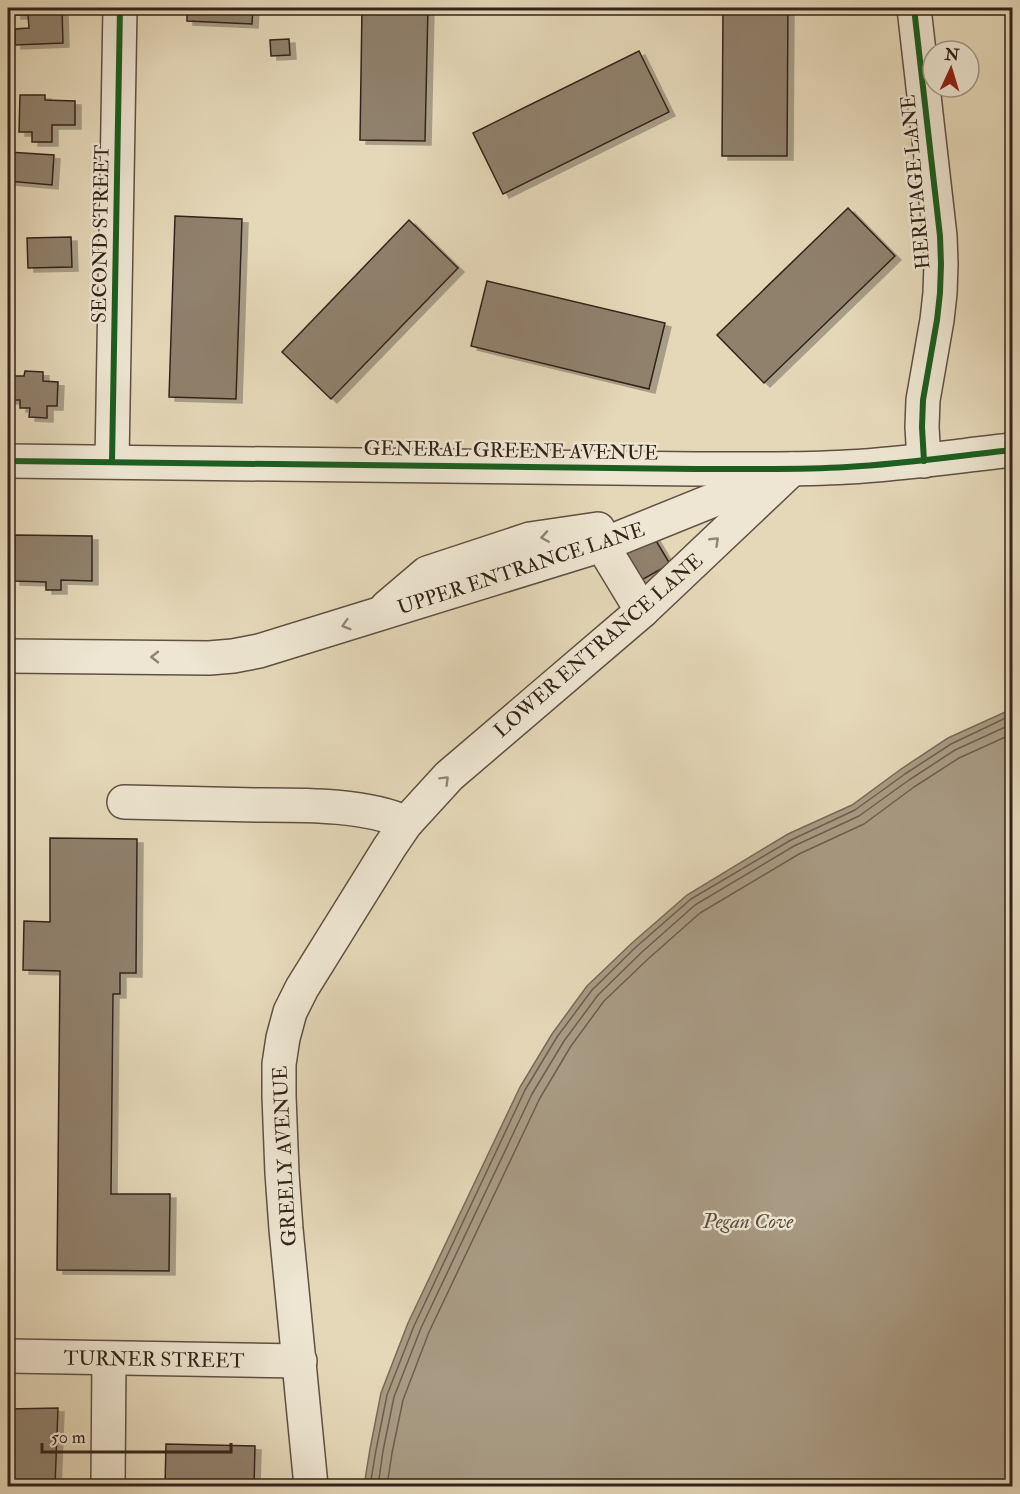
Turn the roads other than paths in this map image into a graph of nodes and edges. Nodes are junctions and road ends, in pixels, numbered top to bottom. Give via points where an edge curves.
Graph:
1 (120, 8) edge
2 (914, 8) edge
3 (1012, 450) edge
4 (8, 461) edge
5 (112, 461) junction
6 (924, 461) junction
7 (792, 469) junction
8 (666, 519) junction
9 (602, 545) junction
10 (642, 611) junction
11 (376, 615) junction
12 (8, 656) edge
13 (124, 802) dead end
14 (406, 823) junction
15 (8, 1356) edge
16 (109, 1359) junction
17 (300, 1362) junction
18 (108, 1486) edge
19 (311, 1486) edge

1 - 5 street, SECOND STREET
2 - 6 street, HERITAGE LANE via 941,264 937,320 922,400
3 - 6 street, GENERAL GREENE AVENUE
4 - 5 street, GENERAL GREENE AVENUE
5 - 7 street, GENERAL GREENE AVENUE
6 - 7 street, GENERAL GREENE AVENUE
7 - 8 street, UPPER ENTRANCE LANE
10 -> 7 street, LOWER ENTRANCE LANE
8 - 9 street, UPPER ENTRANCE LANE
8 -> 11 street, UPPER ENTRANCE LANE via 530,539 427,573
9 - 10 street
9 - 11 street, UPPER ENTRANCE LANE
14 -> 10 street, LOWER ENTRANCE LANE via 449,776
11 -> 12 street, UPPER ENTRANCE LANE via 233,656
13 - 14 street via 321,807 380,814
14 - 17 street, GREELY AVENUE via 302,988 283,1038 279,1064 282,1173
15 - 16 street, TURNER STREET
16 - 17 street, TURNER STREET
16 - 18 street
17 - 19 street, GREELY AVENUE

